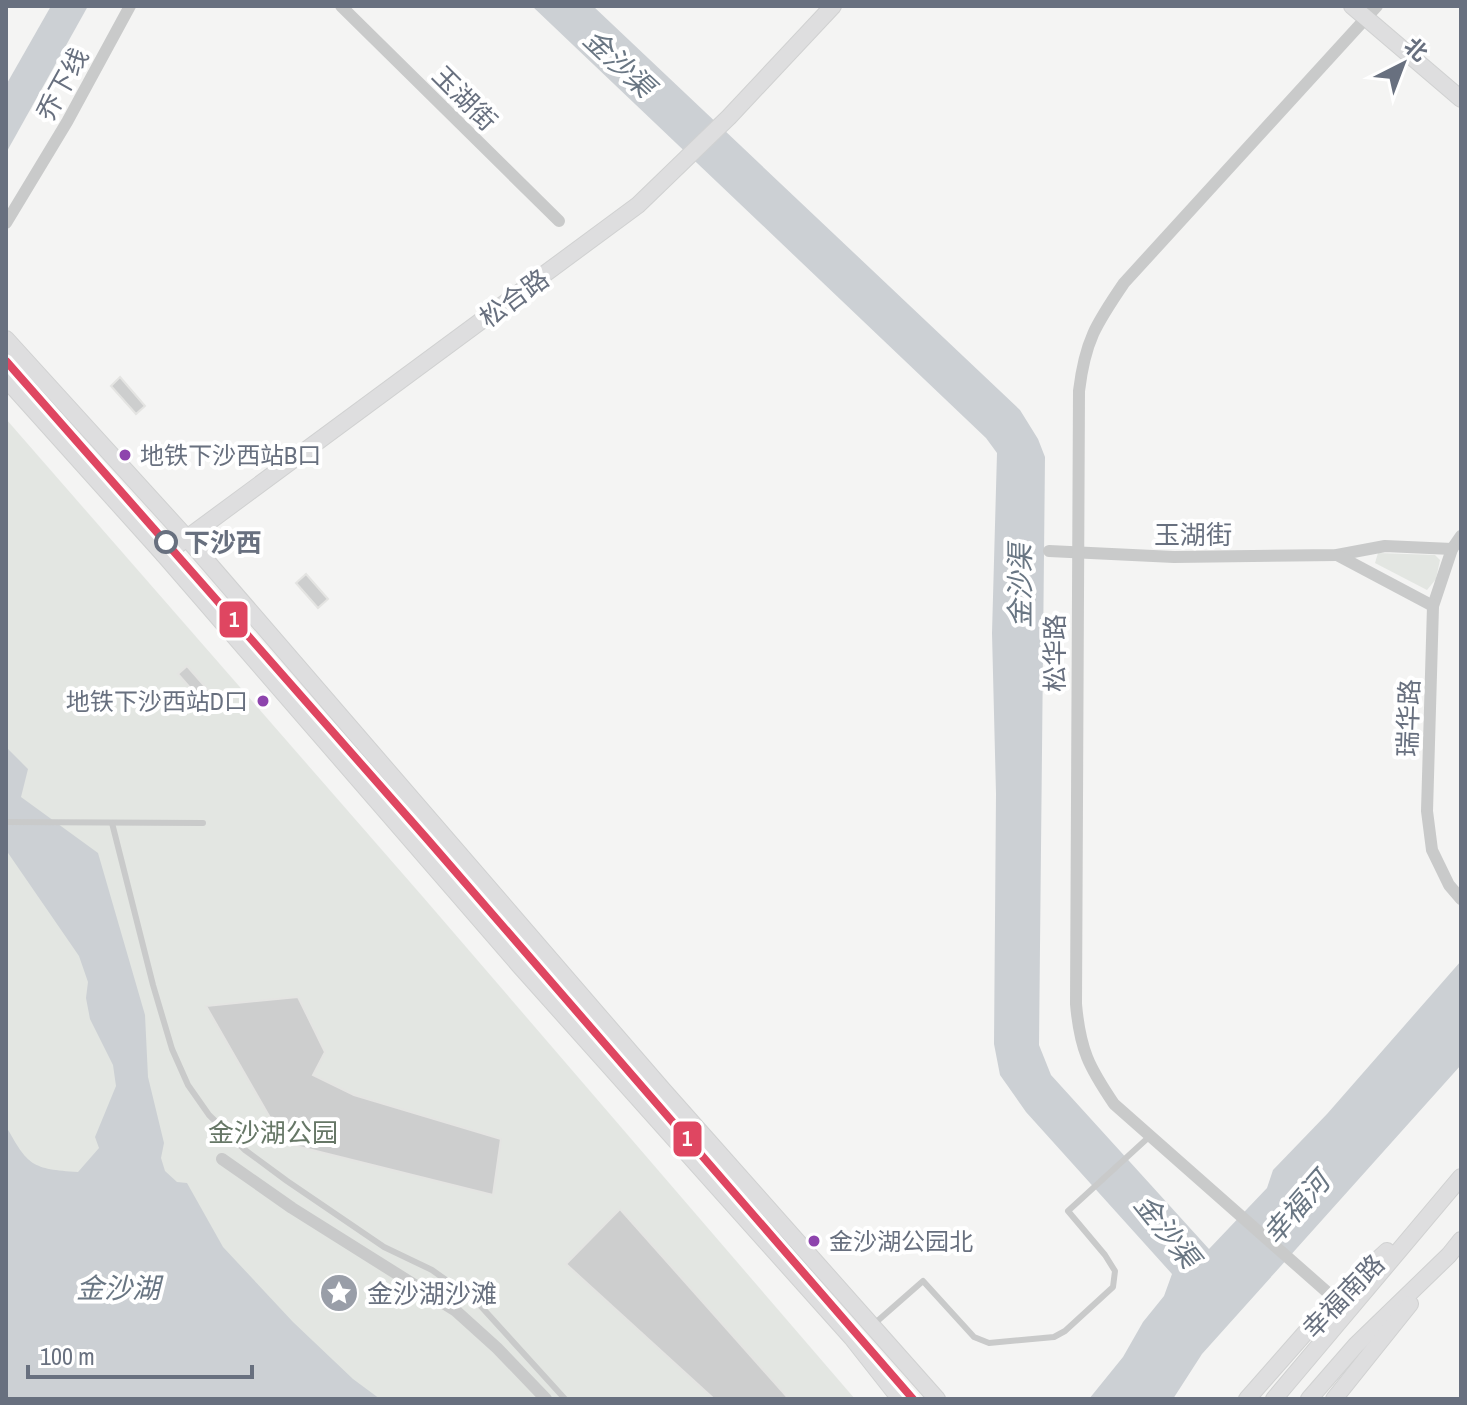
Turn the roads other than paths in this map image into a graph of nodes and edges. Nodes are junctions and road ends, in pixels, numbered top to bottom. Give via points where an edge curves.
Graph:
1 (130, 6) edge
2 (341, 6) edge
3 (833, 6) edge
4 (1352, 6) edge
5 (1371, 12) edge
6 (1461, 99) edge
7 (559, 221) dead end
8 (6, 223) edge
9 (6, 339) edge
10 (6, 379) edge
11 (1461, 536) edge
12 (186, 537) junction
13 (1452, 549) junction
14 (1049, 551) dead end
15 (1077, 553) junction
16 (164, 555) junction
17 (1337, 555) junction
18 (1433, 606) junction
19 (6, 822) edge
20 (112, 823) junction
21 (203, 823) dead end
22 (1461, 899) edge
23 (1150, 1136) junction
24 (222, 1159) dead end
25 (1461, 1177) edge
26 (1443, 1198) junction
27 (1461, 1240) edge
28 (1449, 1255) junction
29 (1335, 1299) junction
30 (871, 1326) junction
31 (546, 1399) edge
32 (565, 1399) edge
33 (900, 1399) edge
34 (937, 1399) edge
35 (1247, 1399) edge
36 (1274, 1399) edge
37 (1309, 1399) edge
38 (1334, 1399) edge

1 - 8 street, 乔下线
2 - 7 street, 玉湖街
3 - 12 main road, 松合路 via 638,205
4 - 5 main road
5 - 6 main road
5 - 15 street, 松华路 via 1124,283 1098,320 1083,356 1079,391
9 - 12 main road
10 - 16 main road
11 - 13 street, 瑞华路
12 - 16 main road, 松合路
12 - 30 main road
13 - 17 street, 玉湖街 via 1385,546
13 - 18 street, 瑞华路
14 - 15 street, 玉湖街
15 - 17 street, 玉湖街
15 - 23 street, 松华路 via 1079,1037 1091,1069 1114,1104
16 - 33 main road
17 - 18 street, 玉湖街
18 - 22 street, 瑞华路 via 1427,811 1432,850
19 - 20 lane
20 - 21 lane
20 - 32 lane via 172,1049 209,1115 287,1181 477,1302
23 - 29 street, 松华路
23 - 30 lane via 1068,1211 1115,1271 1113,1287 1065,1331 1032,1341 989,1343 974,1337 923,1281
24 - 31 street via 456,1311
25 - 26 main road, 幸福南路
26 - 29 main road, 幸福南路
26 - 36 main road, 幸福南路
27 - 28 main road, 幸福南路
28 - 37 main road, 幸福南路
28 - 38 main road, 幸福南路
29 - 35 main road, 幸福南路
30 - 34 main road

